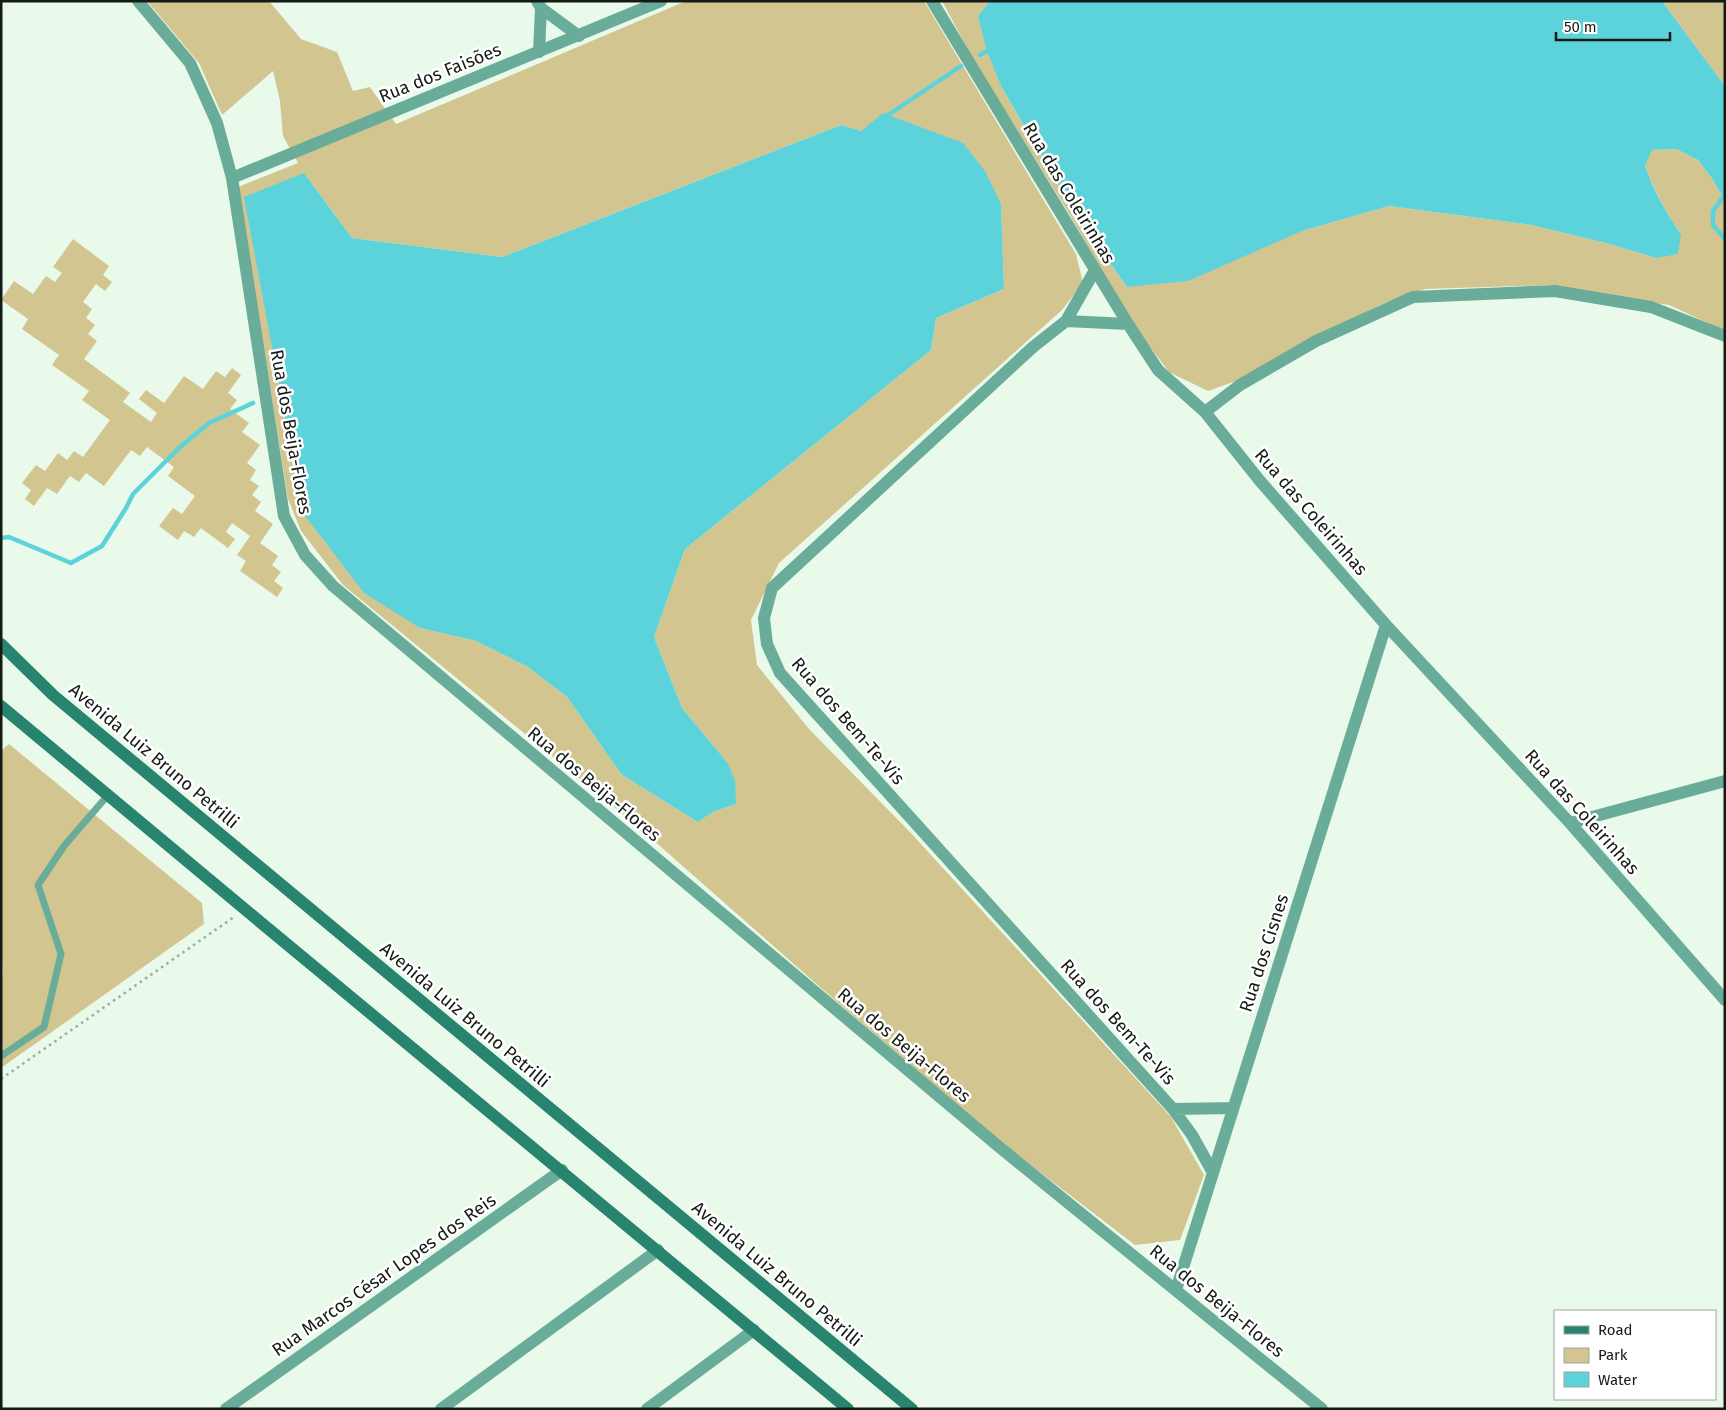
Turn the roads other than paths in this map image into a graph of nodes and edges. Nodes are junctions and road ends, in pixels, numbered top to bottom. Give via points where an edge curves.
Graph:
1 (138, 1) edge
2 (661, 1) edge
3 (932, 1) edge
4 (539, 5) edge
5 (579, 36) junction
6 (539, 52) junction
7 (232, 178) junction
8 (1095, 270) junction
9 (1066, 321) junction
10 (1128, 324) junction
11 (1725, 336) edge
12 (1205, 412) junction
13 (1386, 626) junction
14 (1, 644) edge
15 (1, 706) edge
16 (1725, 781) edge
17 (108, 796) junction
18 (1570, 823) junction
19 (1725, 1000) edge
20 (1, 1056) edge
21 (1233, 1108) junction
22 (1173, 1109) junction
23 (562, 1170) junction
24 (1212, 1171) junction
25 (658, 1250) junction
26 (1176, 1290) junction
27 (754, 1330) junction
28 (226, 1409) edge
29 (441, 1409) edge
30 (647, 1409) edge
31 (848, 1409) edge
32 (912, 1409) edge
33 (1322, 1409) edge

1 - 7 street, Rua dos Beija-Flores via 190,63 217,123
2 - 5 street, Rua dos Faisões
3 - 8 street, Rua das Coleirinhas
4 - 5 street
4 - 6 street
5 - 6 street, Rua dos Faisões
6 - 7 street, Rua dos Faisões
7 - 26 street, Rua dos Beija-Flores via 284,516 305,555 341,593 998,1146
8 - 9 street, Rua dos Bem-Te-Vis
8 - 10 street, Rua das Coleirinhas
9 - 10 street
9 - 22 street, Rua dos Bem-Te-Vis via 1033,347 772,588 764,618 767,644 780,673
10 - 12 street, Rua das Coleirinhas via 1158,370
11 - 12 street via 1651,307 1555,291 1413,297 1316,341 1240,385
12 - 13 street, Rua das Coleirinhas via 1260,481
13 - 18 street, Rua das Coleirinhas
13 - 21 street, Rua dos Cisnes
14 - 32 main road, Avenida Luiz Bruno Petrilli via 53,695
15 - 17 main road
16 - 18 street
17 - 20 lane via 64,846 38,885 61,954 44,1027
17 - 23 main road
18 - 19 street, Rua das Coleirinhas
21 - 22 street, Rua dos Bem-Te-Vis
21 - 24 street, Rua dos Cisnes
22 - 24 street, Rua dos Bem-Te-Vis
23 - 25 main road
23 - 28 street, Rua Marcos César Lopes dos Reis
24 - 26 street, Rua dos Cisnes
25 - 27 main road
25 - 29 street
26 - 33 street, Rua dos Beija-Flores
27 - 30 street
27 - 31 main road

